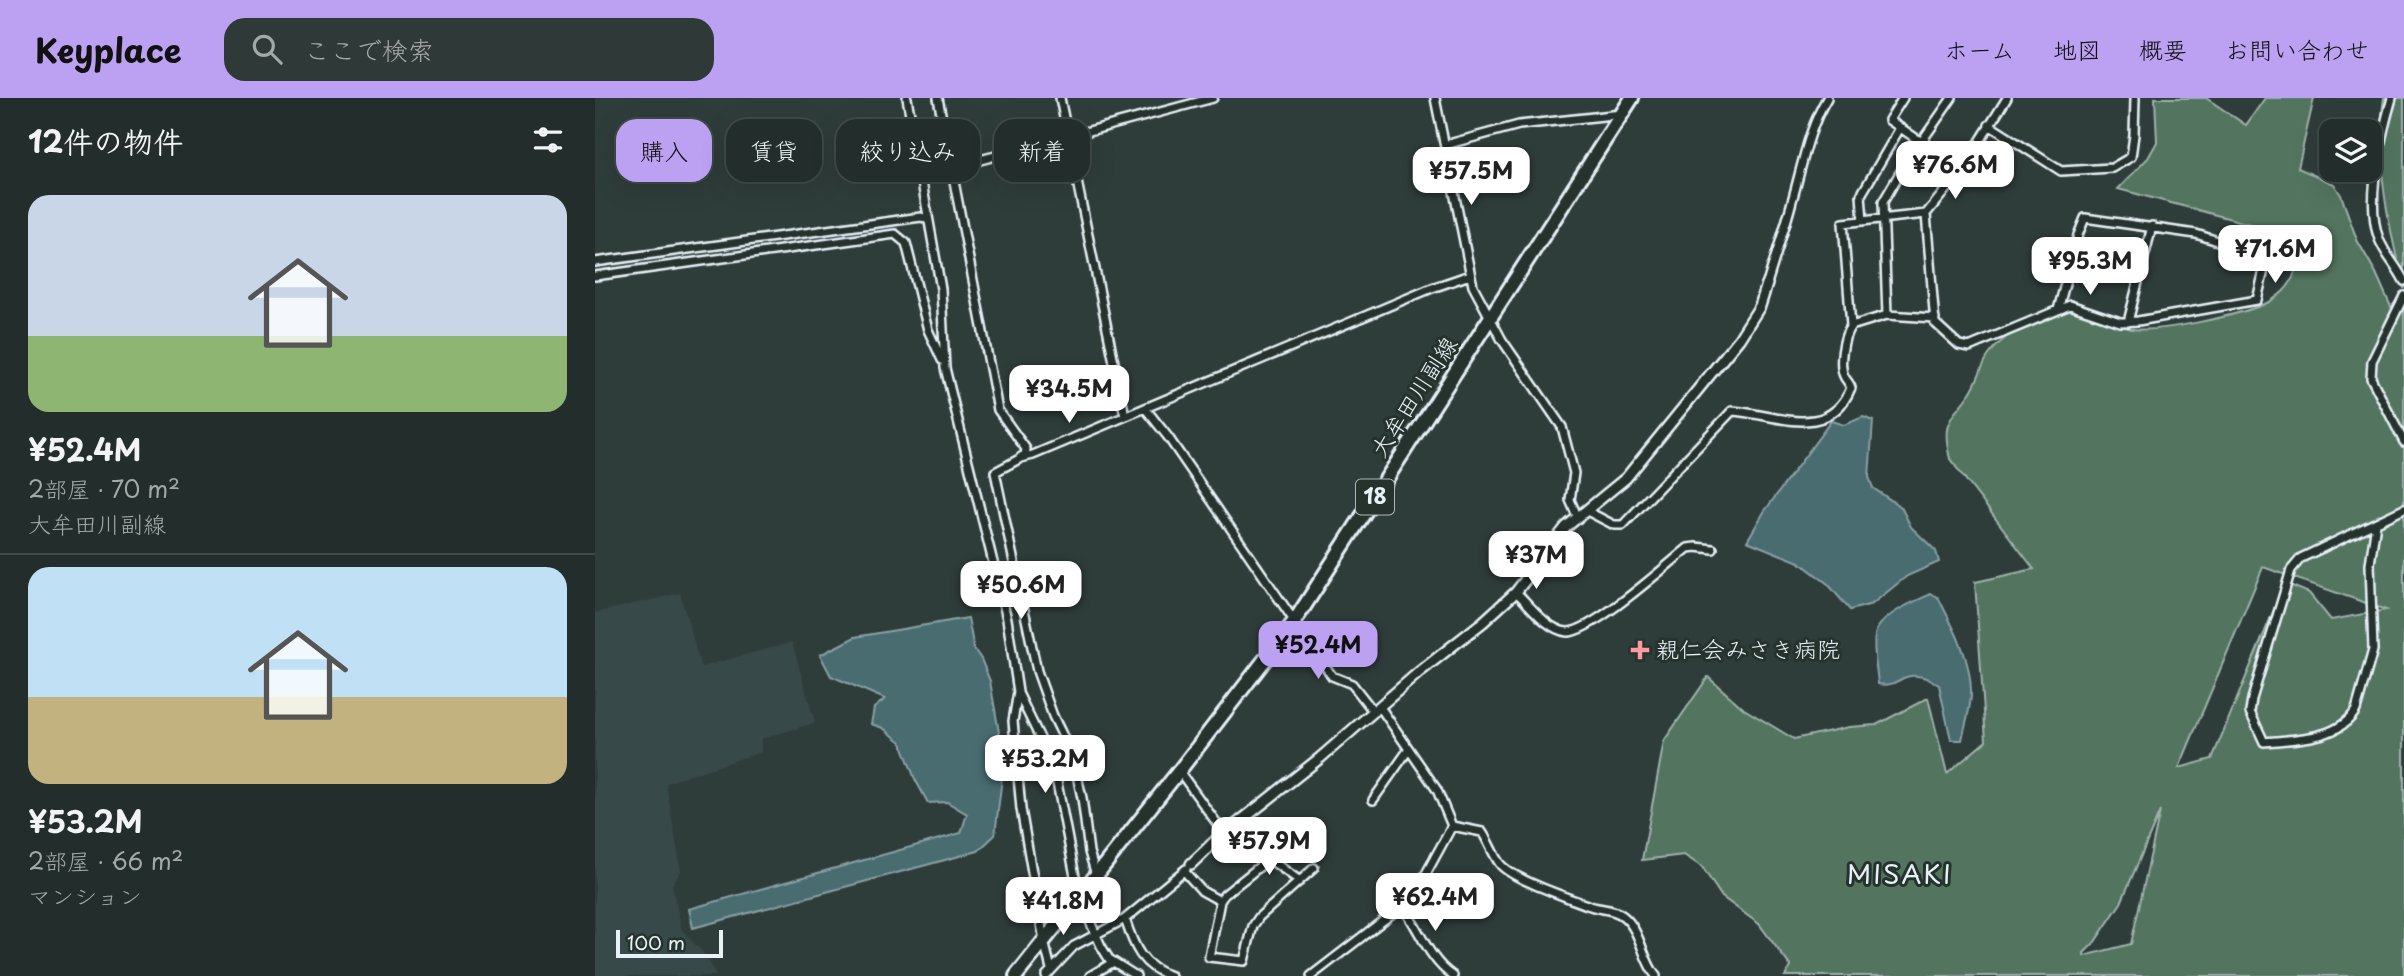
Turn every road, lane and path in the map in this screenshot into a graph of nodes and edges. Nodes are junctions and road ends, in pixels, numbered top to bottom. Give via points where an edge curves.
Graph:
1 (907, 98) edge
2 (938, 98) edge
3 (1060, 98) edge
4 (1213, 98) edge
5 (1435, 98) edge
6 (1632, 98) edge
7 (1827, 98) edge
8 (1903, 98) edge
9 (1952, 98) edge
10 (2007, 98) edge
11 (2135, 98) edge
12 (2392, 98) edge
13 (1622, 114) junction
14 (1064, 119) edge
15 (1989, 125) junction
16 (1900, 128) junction
17 (1090, 131) edge
18 (1921, 142) junction
19 (1445, 145) junction
20 (1962, 170) junction
21 (1077, 182) edge
22 (1926, 214) junction
23 (928, 219) junction
24 (1884, 220) junction
25 (1863, 221) junction
26 (2153, 226) junction
27 (595, 262) edge
28 (1470, 275) junction
29 (595, 276) edge
30 (2404, 281) edge
31 (1767, 284) joint
32 (2404, 296) edge
33 (2058, 310) junction
34 (1887, 315) junction
35 (1934, 318) junction
36 (1489, 319) junction
37 (2128, 322) junction
38 (1851, 326) junction
39 (945, 368) junction
40 (1145, 408) junction
41 (1125, 416) junction
42 (2404, 443) edge
43 (1021, 458) junction
44 (2404, 509) edge
45 (1587, 511) junction
46 (1578, 518) junction
47 (2376, 523) junction
48 (1713, 549) dead end
49 (1516, 592) junction
50 (1294, 622) junction
51 (1018, 692) junction
52 (1377, 709) junction
53 (1409, 749) junction
54 (1179, 771) junction
55 (1373, 800) dead end
56 (1452, 827) junction
57 (1224, 833) junction
58 (1259, 849) dead end
59 (1269, 859) junction
60 (1188, 868) junction
61 (1314, 868) dead end
62 (1094, 877) junction
63 (1300, 881) junction
64 (1080, 895) junction
65 (1220, 901) junction
66 (1402, 906) junction
67 (1125, 919) junction
68 (1117, 923) junction
69 (1097, 933) junction
70 (1044, 941) junction
71 (1112, 963) junction
72 (1049, 972) edge
73 (1016, 976) edge
74 (1090, 976) edge
75 (1136, 976) edge
76 (1171, 976) edge
77 (1311, 976) edge
78 (1453, 976) edge
79 (1656, 976) edge

1 - 23 street
2 - 43 street via 998,410 1025,449
3 - 14 street
4 - 17 street
5 - 19 street
6 - 13 main road, 大牟田川副線 / 18
7 - 31 street via 1796,180
8 - 16 street via 1889,120
9 - 18 street
10 - 15 street
11 - 15 street via 2131,157 2112,169 2061,171
12 - 30 street via 2373,191 2373,219 2385,253
13 - 19 street via 1518,125
13 - 36 main road, 大牟田川副線 / 18
15 - 20 street
16 - 18 street
16 - 25 street via 1861,195
18 - 20 street
18 - 24 street via 1883,202
19 - 28 street
20 - 22 street
21 - 41 street
22 - 24 street
22 - 35 street
23 - 27 street
23 - 39 street via 941,289
24 - 25 street
24 - 34 street
25 - 38 street via 1843,223
26 - 33 street via 2085,218
26 - 37 street
26 - 37 street via 2196,234 2267,257 2257,300
28 - 36 street
28 - 40 street
29 - 39 street via 895,234 906,243 928,330
31 - 45 street via 1761,306 1739,339 1626,478
32 - 42 street via 2370,372
33 - 35 street via 1969,347 1959,345
33 - 37 street via 2070,305
34 - 35 street
34 - 38 street
36 - 46 street via 1562,427 1574,473 1570,500
36 - 50 main road, 大牟田川副線 / 18
38 - 45 street via 1842,365 1851,388 1833,413 1798,422 1732,411 1623,525
39 - 51 street via 1007,619
40 - 41 street
40 - 50 street
41 - 43 street
43 - 62 street via 995,472 1037,671 1073,757
44 - 47 street
45 - 46 street
46 - 49 street
47 - 47 street via 2370,564 2373,650 2353,717 2315,738 2264,742 2251,712 2252,699 2291,569 2301,558
48 - 49 street via 1688,548 1597,620 1568,632 1552,626
49 - 52 street
50 - 52 street via 1332,676 1352,684
50 - 54 main road, 大牟田川副線 / 18
51 - 64 street via 1054,768
51 - 70 street via 1013,721 1021,809
52 - 53 street
52 - 57 street
53 - 55 street
53 - 56 street via 1437,790
54 - 57 street
54 - 62 main road, 大牟田川副線 / 18
56 - 66 street via 1416,892
56 - 79 street via 1482,832 1500,864 1513,875 1618,912 1626,918
57 - 60 street
58 - 59 street
59 - 63 street
59 - 65 street
60 - 65 street via 1202,891
60 - 67 street
61 - 63 street
62 - 64 main road, 大牟田川副線 / 18
62 - 68 street
63 - 65 street via 1259,917 1244,961 1209,957
64 - 69 street
64 - 70 main road, 大牟田川副線 / 18
66 - 77 street
66 - 78 street via 1440,968
67 - 68 street
67 - 76 street via 1147,965
68 - 69 street
69 - 71 street
69 - 72 street via 1074,946
70 - 72 street
70 - 73 main road, 大牟田川副線 / 18
71 - 74 street
71 - 75 street

